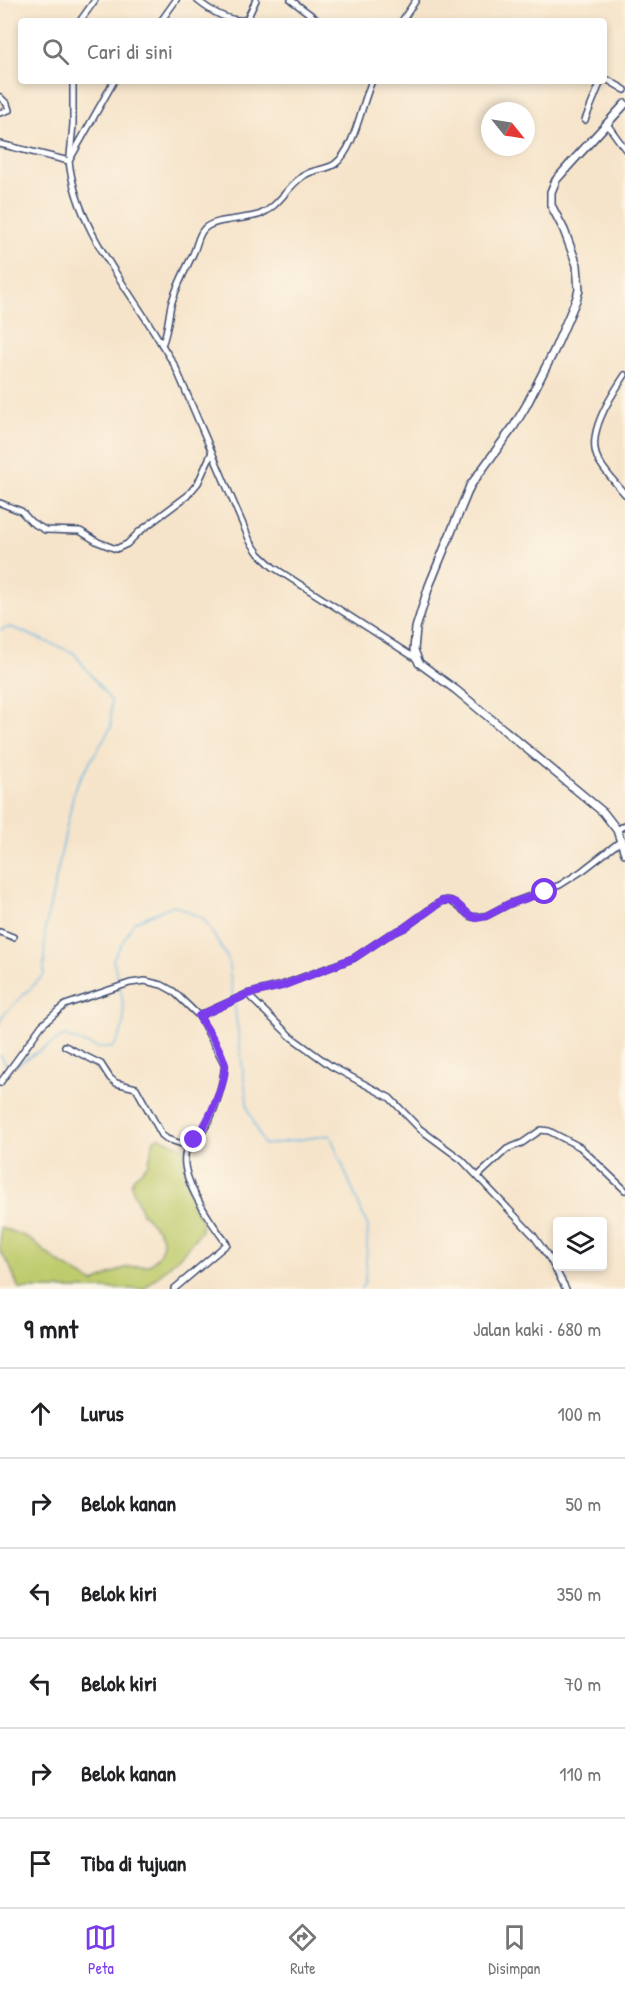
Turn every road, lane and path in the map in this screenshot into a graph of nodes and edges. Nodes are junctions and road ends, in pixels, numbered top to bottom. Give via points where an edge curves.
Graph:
1 (95, 0) edge
2 (176, 0) edge
3 (197, 0) edge
4 (256, 0) edge
5 (291, 0) edge
6 (416, 0) edge
7 (82, 18) edge
8 (163, 18) edge
9 (231, 18) edge
10 (247, 18) edge
11 (315, 18) edge
12 (404, 18) edge
13 (607, 80) edge
14 (72, 84) edge
15 (112, 84) edge
16 (371, 84) edge
17 (601, 84) edge
18 (625, 90) edge
19 (0, 97) edge
20 (625, 104) edge
21 (0, 113) edge
22 (585, 120) dead end
23 (607, 124) junction
24 (0, 144) edge
25 (625, 149) edge
26 (69, 161) junction
27 (162, 345) junction
28 (625, 375) edge
29 (212, 452) junction
30 (625, 494) edge
31 (0, 503) edge
32 (415, 658) junction
33 (625, 825) edge
34 (617, 830) junction
35 (622, 840) junction
36 (625, 853) edge
37 (0, 932) edge
38 (13, 937) dead end
39 (248, 994) junction
40 (199, 1016) junction
41 (65, 1046) dead end
42 (0, 1083) edge
43 (188, 1146) junction
44 (478, 1176) junction
45 (625, 1190) edge
46 (174, 1289) edge
47 (566, 1289) edge

1 - 7 street
2 - 8 street
3 - 9 street
4 - 10 street
5 - 11 street
6 - 12 street
13 - 18 street
14 - 26 street
15 - 26 street
16 - 27 street via 341,159 299,178 269,210 204,228 171,306
17 - 22 street
19 - 21 street via 9,110
20 - 23 street
23 - 25 street
23 - 32 street via 556,180 549,198 577,265 576,300 526,406 465,496 419,614
24 - 26 street
26 - 27 street via 85,218
27 - 29 street
28 - 30 street via 597,424 595,437 598,460
29 - 31 street via 198,483 187,496 116,549 80,531 45,530 21,512
29 - 32 street via 243,527 259,554 273,567
32 - 34 street via 592,802
33 - 34 street
34 - 35 street
35 - 36 street
35 - 39 street via 582,871 545,892 476,918 456,903 442,901 354,958 282,986
37 - 38 street
39 - 40 street
39 - 44 street via 291,1037 331,1066 390,1098 420,1129
40 - 42 street via 162,985 130,982 65,1005 42,1024
40 - 43 street via 225,1065 210,1118
41 - 43 street via 101,1064 116,1083 136,1088 162,1135
43 - 46 street via 188,1176 204,1213 227,1244
44 - 45 street via 507,1149 541,1130 580,1147
44 - 47 street via 533,1235

